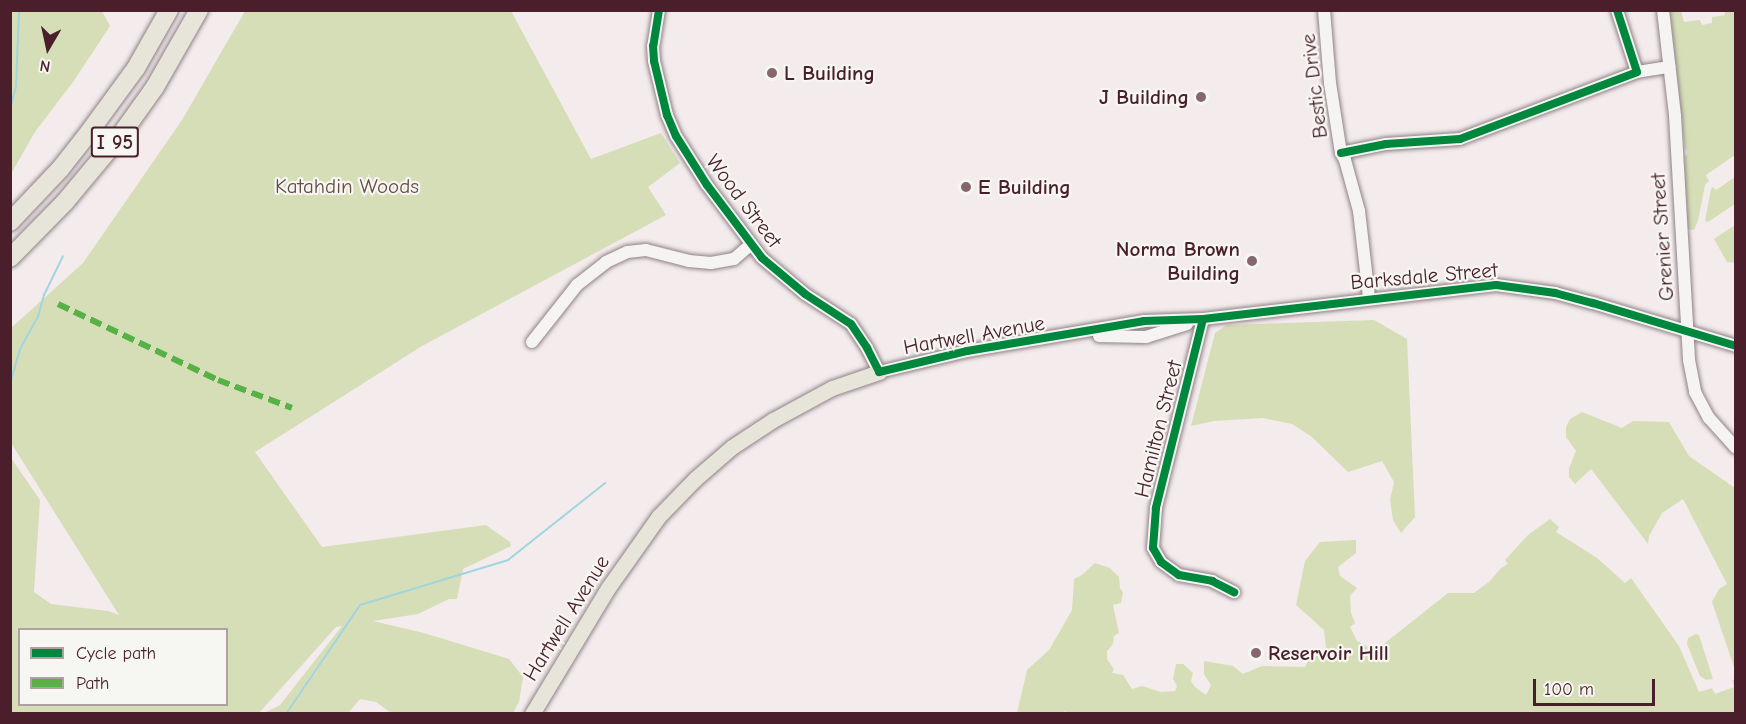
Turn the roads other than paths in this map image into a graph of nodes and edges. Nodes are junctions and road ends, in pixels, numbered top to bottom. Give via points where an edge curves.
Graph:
1 (169, 10) edge
2 (199, 10) edge
3 (658, 10) edge
4 (1324, 10) edge
5 (1617, 10) edge
6 (1663, 10) edge
7 (1670, 67) junction
8 (1637, 72) junction
9 (1341, 153) junction
10 (10, 222) edge
11 (751, 244) junction
12 (10, 258) edge
13 (1369, 298) junction
14 (1203, 320) junction
15 (1144, 321) joint
16 (1689, 332) junction
17 (1076, 335) junction
18 (1146, 337) joint
19 (532, 342) dead end
20 (1736, 346) edge
21 (879, 372) junction
22 (1736, 448) edge
23 (1234, 592) dead end
24 (532, 714) edge

1 - 10 highway, I 95 via 136,68 87,135
2 - 12 highway, I 95 via 120,136 65,202
3 - 11 street, Wood Street via 654,61 667,115 707,185
4 - 9 street, Bestic Drive via 1329,82
5 - 8 street
6 - 7 street, Grenier Street
7 - 8 street
7 - 16 street, Grenier Street
8 - 9 street via 1460,139 1386,144
9 - 13 street, Bestic Drive via 1357,202
11 - 19 street via 734,259 711,263 646,250 627,252 606,262 577,285
11 - 21 street, Wood Street via 784,277 850,324
13 - 14 street, Barksdale Street
13 - 16 street, Barksdale Street via 1466,287 1515,287 1593,303
14 - 15 street, Barksdale Street
14 - 18 street, Barksdale Street
14 - 23 street, Hamilton Street via 1156,508 1153,548 1161,562 1179,575 1212,581
15 - 17 street, Hartwell Avenue
16 - 20 street, Barksdale Street
16 - 22 street, Grenier Street via 1695,392 1709,418
17 - 18 street, Hartwell Avenue
17 - 21 street, Hartwell Avenue via 967,351
21 - 24 main road, Hartwell Avenue via 832,388 773,420 732,447 695,479 659,516 621,569

